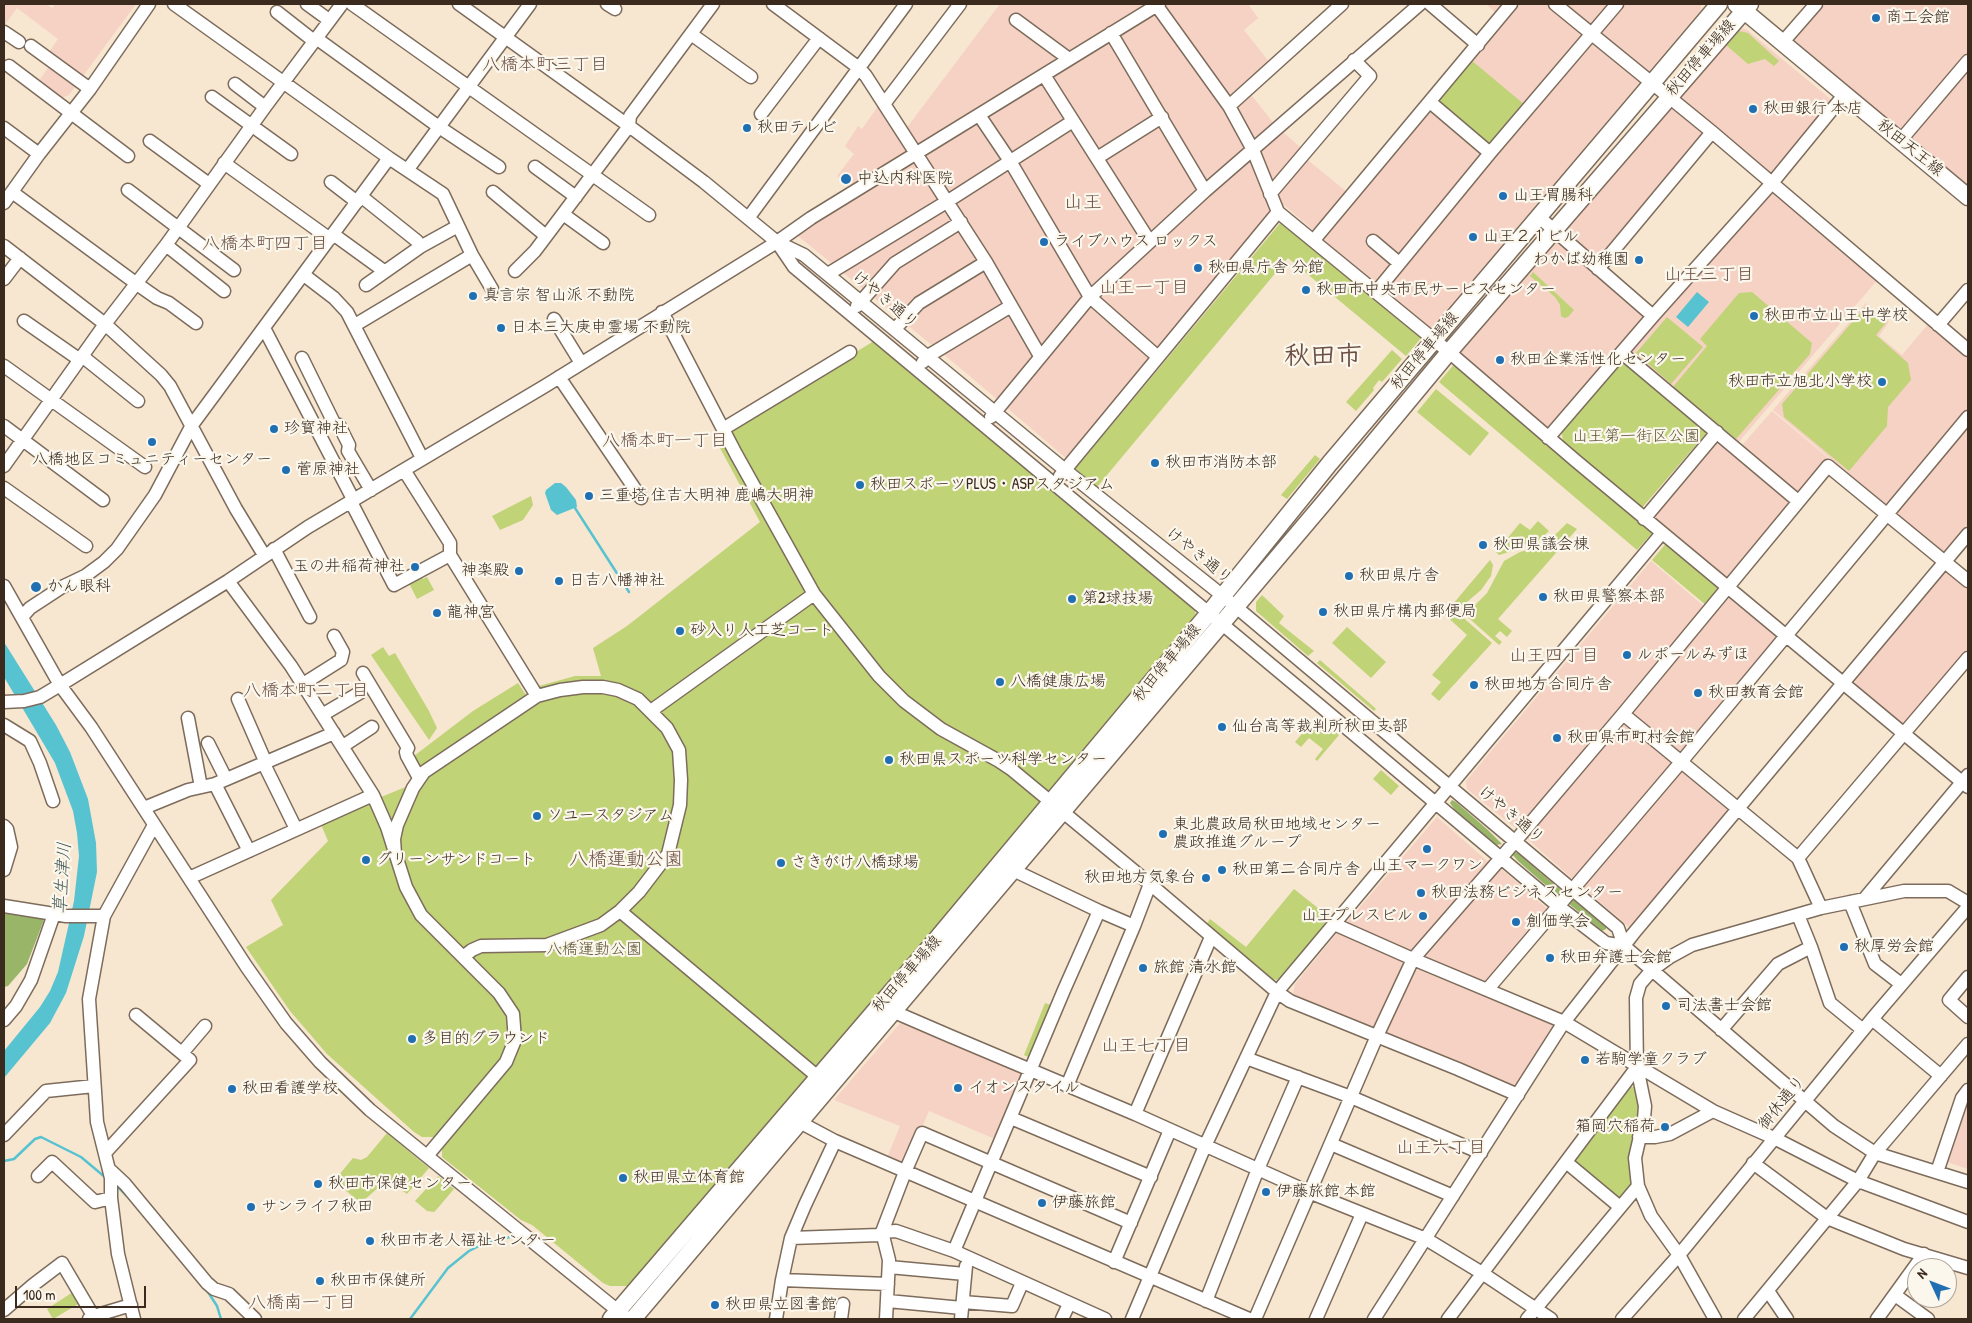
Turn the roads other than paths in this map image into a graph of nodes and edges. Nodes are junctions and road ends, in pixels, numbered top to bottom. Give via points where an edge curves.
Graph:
1 (149, 4) edge
2 (174, 4) edge
3 (307, 4) edge
4 (342, 4) edge
5 (352, 4) edge
6 (459, 4) edge
7 (530, 4) edge
8 (713, 4) edge
9 (773, 4) edge
10 (906, 4) edge
11 (960, 4) edge
12 (1342, 4) edge
13 (1420, 4) edge
14 (1430, 4) edge
15 (1511, 4) edge
16 (1555, 4) edge
17 (1617, 4) edge
18 (1719, 4) edge
19 (1816, 4) edge
20 (1158, 5) edge
21 (1742, 6) edge
22 (277, 12) dead end
23 (329, 20) junction
24 (1016, 20) dead end
25 (4, 32) edge
26 (1112, 33) junction
27 (691, 34) junction
28 (1592, 34) junction
29 (506, 37) junction
30 (819, 38) junction
31 (315, 39) junction
32 (1782, 43) junction
33 (1478, 45) junction
34 (1069, 59) junction
35 (1354, 60) junction
36 (1968, 60) edge
37 (9, 66) dead end
38 (859, 68) junction
39 (1044, 75) junction
40 (751, 77) dead end
41 (283, 83) junction
42 (1651, 83) junction
43 (235, 84) dead end
44 (468, 87) junction
45 (90, 89) junction
46 (1844, 95) junction
47 (1668, 97) junction
48 (212, 98) dead end
49 (1430, 102) junction
50 (884, 104) junction
51 (1229, 106) junction
52 (264, 107) junction
53 (71, 112) junction
54 (762, 114) dead end
55 (979, 115) junction
56 (1162, 117) junction
57 (1073, 121) junction
58 (251, 126) junction
59 (629, 126) junction
60 (439, 127) junction
61 (4, 128) edge
62 (1712, 132) junction
63 (150, 141) dead end
64 (1900, 141) junction
65 (1253, 150) junction
66 (1490, 153) junction
67 (39, 154) junction
68 (291, 154) dead end
69 (916, 154) junction
70 (128, 156) dead end
71 (388, 158) junction
72 (1097, 158) junction
73 (1010, 161) junction
74 (224, 163) junction
75 (535, 167) dead end
76 (499, 168) dead end
77 (408, 170) junction
78 (593, 174) junction
79 (331, 182) dead end
80 (1772, 183) junction
81 (209, 184) junction
82 (128, 190) dead end
83 (1205, 190) junction
84 (493, 192) dead end
85 (1270, 194) junction
86 (7, 195) edge
87 (576, 197) junction
88 (1968, 197) edge
89 (359, 199) junction
90 (948, 200) junction
91 (1278, 212) junction
92 (563, 214) junction
93 (649, 216) dead end
94 (749, 217) junction
95 (1539, 217) junction
96 (961, 222) junction
97 (458, 226) junction
98 (178, 227) junction
99 (1554, 230) junction
100 (332, 236) junction
101 (546, 236) junction
102 (1314, 240) junction
103 (1373, 241) dead end
104 (777, 242) junction
105 (1150, 242) junction
106 (603, 243) dead end
107 (166, 245) junction
108 (4, 246) edge
109 (420, 247) junction
110 (472, 255) junction
111 (20, 258) junction
112 (986, 262) junction
113 (1399, 263) junction
114 (1598, 269) junction
115 (234, 270) dead end
116 (384, 271) junction
117 (515, 271) dead end
118 (304, 274) junction
119 (828, 274) junction
120 (4, 280) edge
121 (136, 284) junction
122 (366, 284) dead end
123 (492, 289) dead end
124 (224, 290) dead end
125 (1968, 290) edge
126 (1376, 292) junction
127 (1090, 296) junction
128 (861, 301) junction
129 (1011, 306) junction
130 (662, 312) junction
131 (851, 314) junction
132 (1653, 316) junction
133 (554, 319) dead end
134 (24, 321) dead end
135 (196, 323) dead end
136 (105, 324) junction
137 (1938, 325) junction
138 (355, 326) junction
139 (264, 328) junction
140 (895, 329) junction
141 (1434, 340) junction
142 (1968, 350) edge
143 (850, 352) dead end
144 (1449, 352) junction
145 (1622, 353) junction
146 (928, 356) junction
147 (1040, 356) junction
148 (1158, 357) junction
149 (81, 358) junction
150 (302, 358) dead end
151 (581, 363) junction
152 (4, 366) edge
153 (916, 369) junction
154 (559, 377) junction
155 (52, 400) junction
156 (138, 401) dead end
157 (995, 412) junction
158 (1968, 417) edge
159 (192, 425) junction
160 (984, 425) junction
161 (4, 426) edge
162 (723, 428) junction
163 (1717, 432) junction
164 (1548, 438) junction
165 (23, 440) junction
166 (422, 458) junction
167 (4, 466) edge
168 (145, 467) dead end
169 (404, 470) junction
170 (1065, 470) junction
171 (1054, 484) junction
172 (4, 488) edge
173 (371, 490) junction
174 (641, 498) dead end
175 (104, 500) dead end
176 (352, 501) junction
177 (1798, 501) junction
178 (1888, 514) junction
179 (1644, 519) junction
180 (1662, 533) junction
181 (1968, 534) edge
182 (86, 546) dead end
183 (269, 552) junction
184 (450, 555) junction
185 (1945, 562) junction
186 (228, 580) junction
187 (1968, 581) edge
188 (4, 586) edge
189 (1728, 587) junction
190 (814, 594) junction
191 (1223, 596) junction
192 (1236, 607) junction
193 (22, 617) junction
194 (310, 617) dead end
195 (1215, 619) junction
196 (334, 636) dead end
197 (1786, 636) junction
198 (1968, 658) edge
199 (363, 673) dead end
200 (303, 684) junction
201 (1844, 684) junction
202 (56, 688) junction
203 (361, 692) dead end
204 (537, 696) junction
205 (238, 699) dead end
206 (7, 702) edge
207 (653, 712) junction
208 (1623, 714) junction
209 (322, 715) junction
210 (188, 718) dead end
211 (4, 725) edge
212 (372, 727) dead end
213 (334, 733) junction
214 (1904, 734) junction
215 (208, 743) dead end
216 (343, 746) junction
217 (1681, 762) junction
218 (265, 764) junction
219 (419, 778) junction
220 (221, 782) junction
221 (1966, 782) edge
222 (1451, 786) junction
223 (201, 787) junction
224 (373, 795) junction
225 (53, 801) dead end
226 (1436, 803) junction
227 (1057, 806) junction
228 (144, 808) junction
229 (1738, 809) junction
230 (154, 825) junction
231 (4, 826) edge
232 (296, 829) junction
233 (1515, 840) junction
234 (249, 851) junction
235 (396, 854) junction
236 (1501, 858) junction
237 (1798, 858) junction
238 (4, 870) edge
239 (1013, 870) junction
240 (189, 878) junction
241 (1150, 884) junction
242 (1573, 889) junction
243 (1865, 898) junction
244 (1850, 902) junction
245 (1968, 903) edge
246 (4, 906) edge
247 (1558, 906) junction
248 (1968, 907) edge
249 (1822, 908) junction
250 (620, 911) junction
251 (1099, 911) junction
252 (60, 915) junction
253 (1798, 915) junction
254 (101, 916) junction
255 (1334, 924) junction
256 (1134, 926) junction
257 (1211, 937) junction
258 (1624, 946) junction
259 (1811, 947) junction
260 (464, 957) junction
261 (1413, 960) junction
262 (1652, 970) junction
263 (1968, 977) edge
264 (1901, 984) junction
265 (1487, 990) junction
266 (1277, 992) junction
267 (895, 1010) junction
268 (136, 1016) dead end
269 (1968, 1017) edge
270 (1872, 1019) junction
271 (4, 1020) edge
272 (1564, 1022) junction
273 (205, 1026) dead end
274 (1721, 1030) junction
275 (1863, 1030) junction
276 (1377, 1036) junction
277 (1968, 1044) edge
278 (182, 1053) junction
279 (1246, 1058) junction
280 (1637, 1067) junction
281 (1030, 1071) junction
282 (1941, 1076) junction
283 (818, 1077) junction
284 (1298, 1077) junction
285 (94, 1086) junction
286 (1067, 1086) junction
287 (1968, 1090) edge
288 (1518, 1095) junction
289 (1350, 1097) junction
290 (1804, 1101) junction
291 (1712, 1112) junction
292 (1135, 1114) junction
293 (794, 1117) junction
294 (1011, 1118) junction
295 (1170, 1130) junction
296 (4, 1134) edge
297 (1639, 1137) junction
298 (1774, 1138) junction
299 (835, 1141) junction
300 (1331, 1144) junction
301 (1205, 1146) junction
302 (106, 1153) junction
303 (1481, 1153) junction
304 (1875, 1153) junction
305 (428, 1156) junction
306 (1566, 1162) junction
307 (992, 1163) junction
308 (1753, 1163) junction
309 (1258, 1169) junction
310 (905, 1172) junction
311 (1937, 1172) junction
312 (38, 1176) dead end
313 (1151, 1178) junction
314 (1858, 1181) junction
315 (1968, 1182) edge
316 (111, 1183) junction
317 (1638, 1186) junction
318 (1311, 1193) junction
319 (1453, 1196) junction
320 (974, 1201) junction
321 (1620, 1207) junction
322 (1362, 1214) junction
323 (1827, 1218) junction
324 (1968, 1222) edge
325 (1131, 1223) junction
326 (882, 1232) junction
327 (791, 1238) junction
328 (1426, 1239) junction
329 (954, 1251) junction
330 (1924, 1254) junction
331 (1679, 1255) junction
332 (966, 1258) junction
333 (1114, 1262) junction
334 (889, 1267) junction
335 (1968, 1268) edge
336 (1482, 1273) junction
337 (965, 1274) junction
338 (1148, 1277) junction
339 (782, 1280) junction
340 (1022, 1283) junction
341 (888, 1284) junction
342 (1768, 1291) junction
343 (1895, 1295) junction
344 (888, 1301) junction
345 (1206, 1301) junction
346 (843, 1304) dead end
347 (1068, 1304) junction
348 (131, 1305) junction
349 (4, 1310) edge
350 (962, 1310) edge
351 (1532, 1314) edge
352 (619, 1316) edge
353 (93, 1318) edge
354 (134, 1319) edge
355 (255, 1319) edge
356 (632, 1319) edge
357 (776, 1319) edge
358 (841, 1319) edge
359 (886, 1319) edge
360 (1062, 1319) edge
361 (1104, 1319) edge
362 (1132, 1319) edge
363 (1249, 1319) edge
364 (1255, 1319) edge
365 (1316, 1319) edge
366 (1374, 1319) edge
367 (1448, 1319) edge
368 (1551, 1319) edge
369 (1622, 1319) edge
370 (1715, 1319) edge
371 (1744, 1319) edge
372 (1787, 1319) edge
373 (1877, 1319) edge
374 (1928, 1319) edge

1 - 45 street
2 - 41 street
3 - 23 street
4 - 23 street
5 - 44 street
6 - 29 street
7 - 29 street
8 - 27 street
9 - 30 street
10 - 38 street
11 - 50 street
12 - 51 street
13 - 35 street
14 - 33 street
15 - 33 street
16 - 28 street
17 - 28 street
18 - 42 main road, 秋田停車場線
19 - 32 street
20 - 26 street
20 - 51 street
21 - 32 main road, 秋田天王線
21 - 47 main road, 秋田停車場線
22 - 31 street
23 - 31 street
24 - 34 street
25 - 45 street
26 - 34 street
26 - 56 street
27 - 40 street
27 - 59 street via 630,116
28 - 42 street
28 - 66 street
29 - 44 street
29 - 59 street
30 - 38 street
30 - 54 street
31 - 41 street
31 - 60 street
32 - 46 main road, 秋田天王線
33 - 49 street
34 - 39 street
35 - 65 street
35 - 85 street via 1370,76
36 - 64 street
37 - 53 street
38 - 50 street
38 - 94 street
39 - 55 street
39 - 57 street
41 - 52 street
41 - 71 street
42 - 47 street
42 - 95 main road, 秋田停車場線
43 - 52 street
44 - 60 street
44 - 78 street
45 - 53 street
46 - 64 main road, 秋田天王線
46 - 80 street
47 - 62 street
47 - 99 main road, 秋田停車場線
48 - 58 street
49 - 66 street
49 - 102 street
50 - 69 street
51 - 65 street
52 - 58 street
53 - 67 street
53 - 70 street
55 - 69 street
55 - 73 street
56 - 72 street
56 - 83 street
57 - 72 street
57 - 73 street
58 - 68 street
58 - 74 street
59 - 78 street
59 - 94 street
60 - 76 street
60 - 77 street
61 - 67 street
62 - 80 street
62 - 114 street
63 - 81 street
64 - 88 main road, 秋田天王線
65 - 83 street
65 - 85 street
66 - 113 street
67 - 86 street
69 - 90 street
69 - 104 street
71 - 77 street
71 - 89 street
72 - 105 street
73 - 90 street
73 - 127 street
74 - 81 street
74 - 100 street
75 - 87 street
77 - 97 street via 443,194
78 - 87 street
78 - 93 street
79 - 89 street
80 - 132 street
80 - 137 street
81 - 98 street
82 - 98 street
83 - 105 street
84 - 101 street
85 - 91 street
86 - 121 street
87 - 92 street
89 - 100 street
89 - 109 street via 417,241
90 - 96 street
90 - 119 street
91 - 102 street
91 - 148 street
92 - 101 street
92 - 106 street
94 - 104 street
95 - 99 street
95 - 141 main road, 秋田停車場線
96 - 112 street
96 - 128 street via 895,263
97 - 109 street
97 - 110 street
98 - 107 street
98 - 115 street
99 - 114 street
99 - 144 main road, 秋田停車場線
100 - 116 street
100 - 118 street
101 - 117 street
102 - 126 street
103 - 113 street
104 - 119 street, けやき通り
104 - 130 street
104 - 131 street, けやき通り via 794,267
105 - 127 street
107 - 121 street
107 - 124 street
108 - 111 street
109 - 116 street
110 - 123 street
110 - 138 street
111 - 120 street
111 - 136 street
112 - 129 street
112 - 140 street via 919,303
113 - 126 street
114 - 132 street
116 - 122 street
118 - 138 street via 334,298
118 - 139 street
119 - 128 street, けやき通り
121 - 135 street
121 - 136 street
125 - 137 street
126 - 141 street
127 - 147 street
127 - 148 street
128 - 131 street
128 - 140 street, けやき通り
129 - 146 street
129 - 147 street
130 - 151 street
130 - 162 street
131 - 153 street, けやき通り
132 - 145 street
133 - 151 street
134 - 149 street
136 - 149 street
136 - 159 street via 161,375
137 - 142 street
138 - 166 street
139 - 159 street
139 - 176 street
140 - 146 street, けやき通り
141 - 144 street
141 - 191 main road, 秋田停車場線
143 - 162 street
144 - 164 street
144 - 192 main road, 秋田停車場線
145 - 163 street
145 - 164 street
146 - 153 street
146 - 157 street, けやき通り
147 - 157 street
148 - 170 street
149 - 155 street
149 - 156 street
150 - 173 street
151 - 154 street
152 - 155 street
153 - 160 street, けやき通り
154 - 166 street
154 - 174 street
155 - 165 street
155 - 168 street
157 - 160 street
157 - 170 street, けやき通り
158 - 178 street
159 - 183 street via 236,509
159 - 193 street via 154,495 117,549 85,576 62,586
160 - 171 street, けやき通り
161 - 165 street
162 - 190 street
163 - 177 street
163 - 179 street
164 - 179 street
165 - 167 street
165 - 175 street
166 - 169 street
169 - 173 street
169 - 184 street via 450,544
170 - 171 street
170 - 191 street, けやき通り
171 - 195 street, けやき通り
172 - 182 street
173 - 176 street
176 - 183 street
176 - 184 street via 394,586
177 - 178 street via 1828,466
177 - 189 street
178 - 185 street
178 - 197 street
179 - 180 street
180 - 189 street
180 - 222 street
181 - 185 street
183 - 186 street
183 - 194 street
184 - 204 street
185 - 187 street
185 - 201 street
186 - 200 street
186 - 202 street
188 - 193 street
189 - 197 street
189 - 208 street
190 - 207 street
190 - 227 street via 878,676 904,701 941,729 999,761
191 - 192 street, けやき通り
191 - 195 main road, 秋田停車場線
192 - 195 main road, 秋田停車場線
192 - 222 street, けやき通り
193 - 202 street
195 - 226 street, けやき通り
195 - 227 main road, 秋田停車場線
196 - 200 street via 343,652 341,660
197 - 201 street
197 - 217 street
198 - 214 street
199 - 219 street via 408,748 407,756
200 - 209 street
201 - 214 street
201 - 229 street
202 - 206 street via 40,697
202 - 228 street via 91,727
203 - 209 street
204 - 207 street via 571,688 603,687 638,699
204 - 219 street
205 - 218 street
207 - 250 street via 667,728 679,750 680,805 668,854
208 - 217 street
208 - 233 street
209 - 213 street
210 - 223 street
211 - 225 street via 30,741
212 - 216 street
213 - 216 street
213 - 218 street
214 - 221 street
214 - 237 street
215 - 220 street
216 - 224 street
217 - 229 street
217 - 242 street
218 - 220 street
218 - 232 street
219 - 235 street via 397,826 394,839
220 - 223 street
220 - 234 street
221 - 243 street
222 - 226 street
222 - 233 street, けやき通り
223 - 228 street
224 - 232 street
224 - 235 street
226 - 236 street, けやき通り
226 - 255 street
227 - 239 main road, 秋田停車場線
227 - 241 street
227 - 283 main road, 秋田停車場線
228 - 230 street
229 - 237 street
229 - 258 street
230 - 240 street
230 - 254 street
231 - 238 street via 11,847
232 - 234 street
233 - 236 street
233 - 242 street, けやき通り
234 - 240 street
235 - 260 street via 406,887 421,915
236 - 247 street, けやき通り
236 - 261 street
237 - 249 street
239 - 251 street
239 - 267 main road, 秋田停車場線
240 - 305 street via 286,1023 320,1062 370,1110
241 - 256 street
241 - 257 street
242 - 247 street
242 - 258 street, けやき通り via 1618,928
243 - 244 street
243 - 245 street via 1904,891 1948,891
244 - 249 street
244 - 264 street via 1875,964
246 - 252 street
247 - 258 street, けやき通り via 1606,943
247 - 265 street
248 - 264 street, 御休通り
249 - 253 street
250 - 260 street via 601,925 547,945 481,946
250 - 283 street
251 - 256 street
251 - 281 street
252 - 254 street
252 - 271 street via 32,980
253 - 259 street
253 - 262 street via 1692,945
254 - 285 street via 89,999
255 - 261 street
255 - 266 street
256 - 286 street
257 - 266 street
257 - 292 street
258 - 262 street
258 - 272 street
259 - 274 street via 1778,964
259 - 275 street via 1830,1003
260 - 305 street via 509,1007 515,1021 515,1040 506,1062
261 - 265 street
261 - 276 street
262 - 274 street
262 - 280 street via 1640,984 1636,998
263 - 269 street via 1949,1000
264 - 270 street, 御休通り
265 - 272 street
266 - 276 street via 1290,1001
266 - 279 street
267 - 281 street
267 - 293 main road, 秋田停車場線
268 - 278 street
270 - 275 street, 御休通り
270 - 282 street
272 - 280 street
272 - 288 street
273 - 278 street
274 - 290 street
275 - 290 street, 御休通り
276 - 288 street
276 - 289 street
277 - 282 street
278 - 302 street via 190,1060
279 - 284 street
279 - 301 street
280 - 291 street
280 - 297 street via 1645,1106
280 - 306 street
281 - 286 street
281 - 294 street
282 - 304 street
283 - 293 main road, 秋田停車場線
284 - 289 street
284 - 309 street
285 - 296 street via 46,1092
285 - 302 street via 97,1122
286 - 292 street
287 - 311 street via 1962,1098
288 - 303 street
289 - 300 street
289 - 303 street
290 - 298 street, 御休通り
290 - 304 street
291 - 297 street via 1670,1134
291 - 298 street
292 - 295 street
293 - 299 street
293 - 352 main road, 秋田停車場線
293 - 356 main road, 秋田停車場線
294 - 307 street
294 - 313 street
295 - 301 street
295 - 313 street
297 - 317 street via 1635,1158
298 - 308 street, 御休通り
298 - 314 street
299 - 310 street
299 - 327 street
300 - 318 street
300 - 319 street
301 - 309 street
301 - 338 street
302 - 316 street
303 - 319 street
304 - 311 street
304 - 314 street
305 - 352 street
306 - 321 street
306 - 336 street
307 - 310 street via 922,1134
307 - 320 street
307 - 325 street
308 - 323 street
308 - 331 street, 御休通り
309 - 318 street
309 - 345 street
310 - 320 street
310 - 326 street
311 - 315 street
312 - 316 street via 52,1162 95,1202
313 - 325 street
314 - 323 street
314 - 324 street
316 - 348 street via 118,1254
316 - 355 street via 125,1184 207,1283 229,1294
317 - 321 street
317 - 331 street via 1651,1216
318 - 322 street
318 - 364 street
319 - 328 street
320 - 329 street
320 - 333 street
321 - 351 street
322 - 328 street
322 - 365 street
323 - 330 street
323 - 342 street
325 - 333 street
326 - 327 street via 879,1235
326 - 329 street via 896,1231
326 - 334 street
327 - 339 street
328 - 336 street
328 - 366 street
329 - 332 street
330 - 335 street
330 - 343 street
331 - 369 street, 御休通り
331 - 370 street
332 - 337 street
332 - 340 street
333 - 338 street
334 - 337 street
334 - 341 street
336 - 351 street
336 - 367 street
337 - 350 street
338 - 345 street
338 - 362 street
339 - 341 street
339 - 357 street
340 - 347 street
340 - 350 street via 1012,1306
341 - 344 street
342 - 371 street
342 - 372 street
343 - 373 street
343 - 374 street
344 - 350 street
344 - 359 street
345 - 363 street
346 - 358 street
347 - 360 street
347 - 361 street
348 - 353 street
348 - 354 street
349 - 353 street via 62,1263
351 - 368 street

